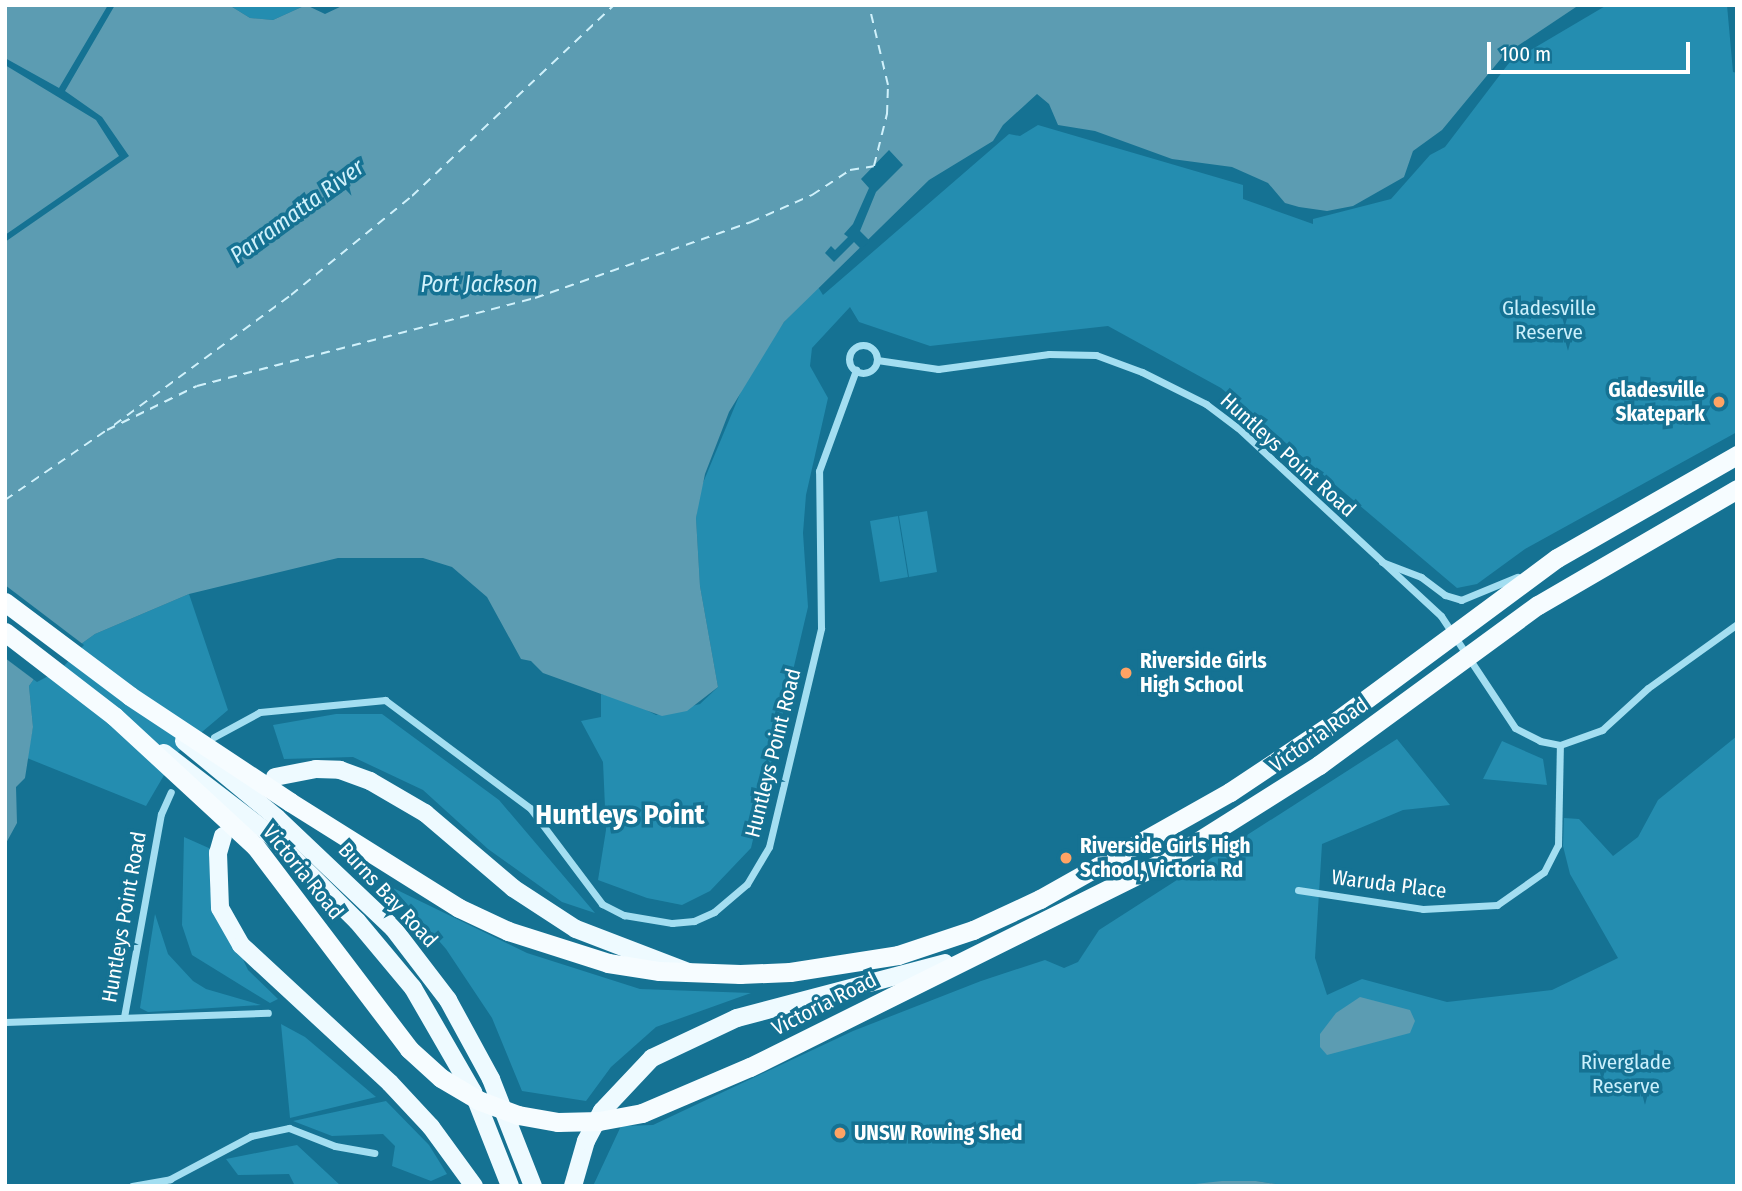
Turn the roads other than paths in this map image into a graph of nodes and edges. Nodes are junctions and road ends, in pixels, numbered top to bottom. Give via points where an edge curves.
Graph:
1 (877, 360) junction
2 (856, 370) junction
3 (1737, 455) edge
4 (1737, 489) edge
5 (1558, 558) junction
6 (1378, 561) junction
7 (5, 602) edge
8 (1737, 624) edge
9 (5, 632) edge
10 (1455, 634) junction
11 (1468, 656) junction
12 (214, 737) dead end
13 (1560, 745) junction
14 (275, 777) dead end
15 (171, 792) dead end
16 (272, 825) junction
17 (223, 836) dead end
18 (1298, 890) dead end
19 (1023, 933) junction
20 (688, 972) junction
21 (268, 1013) dead end
22 (124, 1017) junction
23 (5, 1021) edge
24 (374, 1153) dead end
25 (132, 1186) edge
26 (474, 1186) edge
27 (510, 1186) edge
28 (533, 1186) edge
29 (573, 1186) edge

1 - 2 street via 867,372
1 - 2 street via 871,347 857,346 849,358
1 - 6 street, Huntleys Point Road via 938,369 1072,353 1119,362 1178,388 1222,415
2 - 12 street, Huntleys Point Road via 819,471 821,628 769,847 747,884 714,912 694,921 673,923 624,915 602,904 530,808 385,700 260,712
3 - 5 highway, Victoria Road
4 - 11 highway, Victoria Road via 1587,573
5 - 6 street via 1461,600 1421,577
5 - 10 highway, Victoria Road
6 - 10 street, Huntleys Point Road
7 - 16 highway, Victoria Road, bridge via 130,696
8 - 13 street via 1655,681 1602,730
9 - 16 highway, Victoria Road, bridge via 114,716
10 - 11 street, Huntleys Point Road
10 - 20 highway, Victoria Road via 1230,792 1052,893 973,930 898,955 848,964 790,972
11 - 13 street, Huntleys Point Road via 1515,728 1524,736
11 - 19 highway, Victoria Road via 1319,765 1237,818 1161,863
13 - 18 street, Waruda Place via 1559,845 1544,872 1497,905 1423,909
14 - 20 main road via 316,769 340,770 370,780 425,813 513,888 576,929
15 - 22 street, Huntleys Point Road via 161,814
16 - 19 highway, Victoria Road, bridge via 409,1049 441,1078 478,1100 517,1115 558,1122 642,1113 750,1067
16 - 20 highway, Victoria Road via 508,931 608,963
16 - 27 main road, Burns Bay Road via 413,988 457,1062
16 - 28 main road, Burns Bay Road via 351,884 413,951 478,1051
17 - 26 main road via 217,882 220,908 241,945 390,1083
19 - 29 main road via 958,960 737,1018 691,1036 652,1058 602,1111 586,1141
21 - 22 street
22 - 23 street, Huntleys Point Road
24 - 25 street via 335,1146 289,1128 251,1136 170,1179

